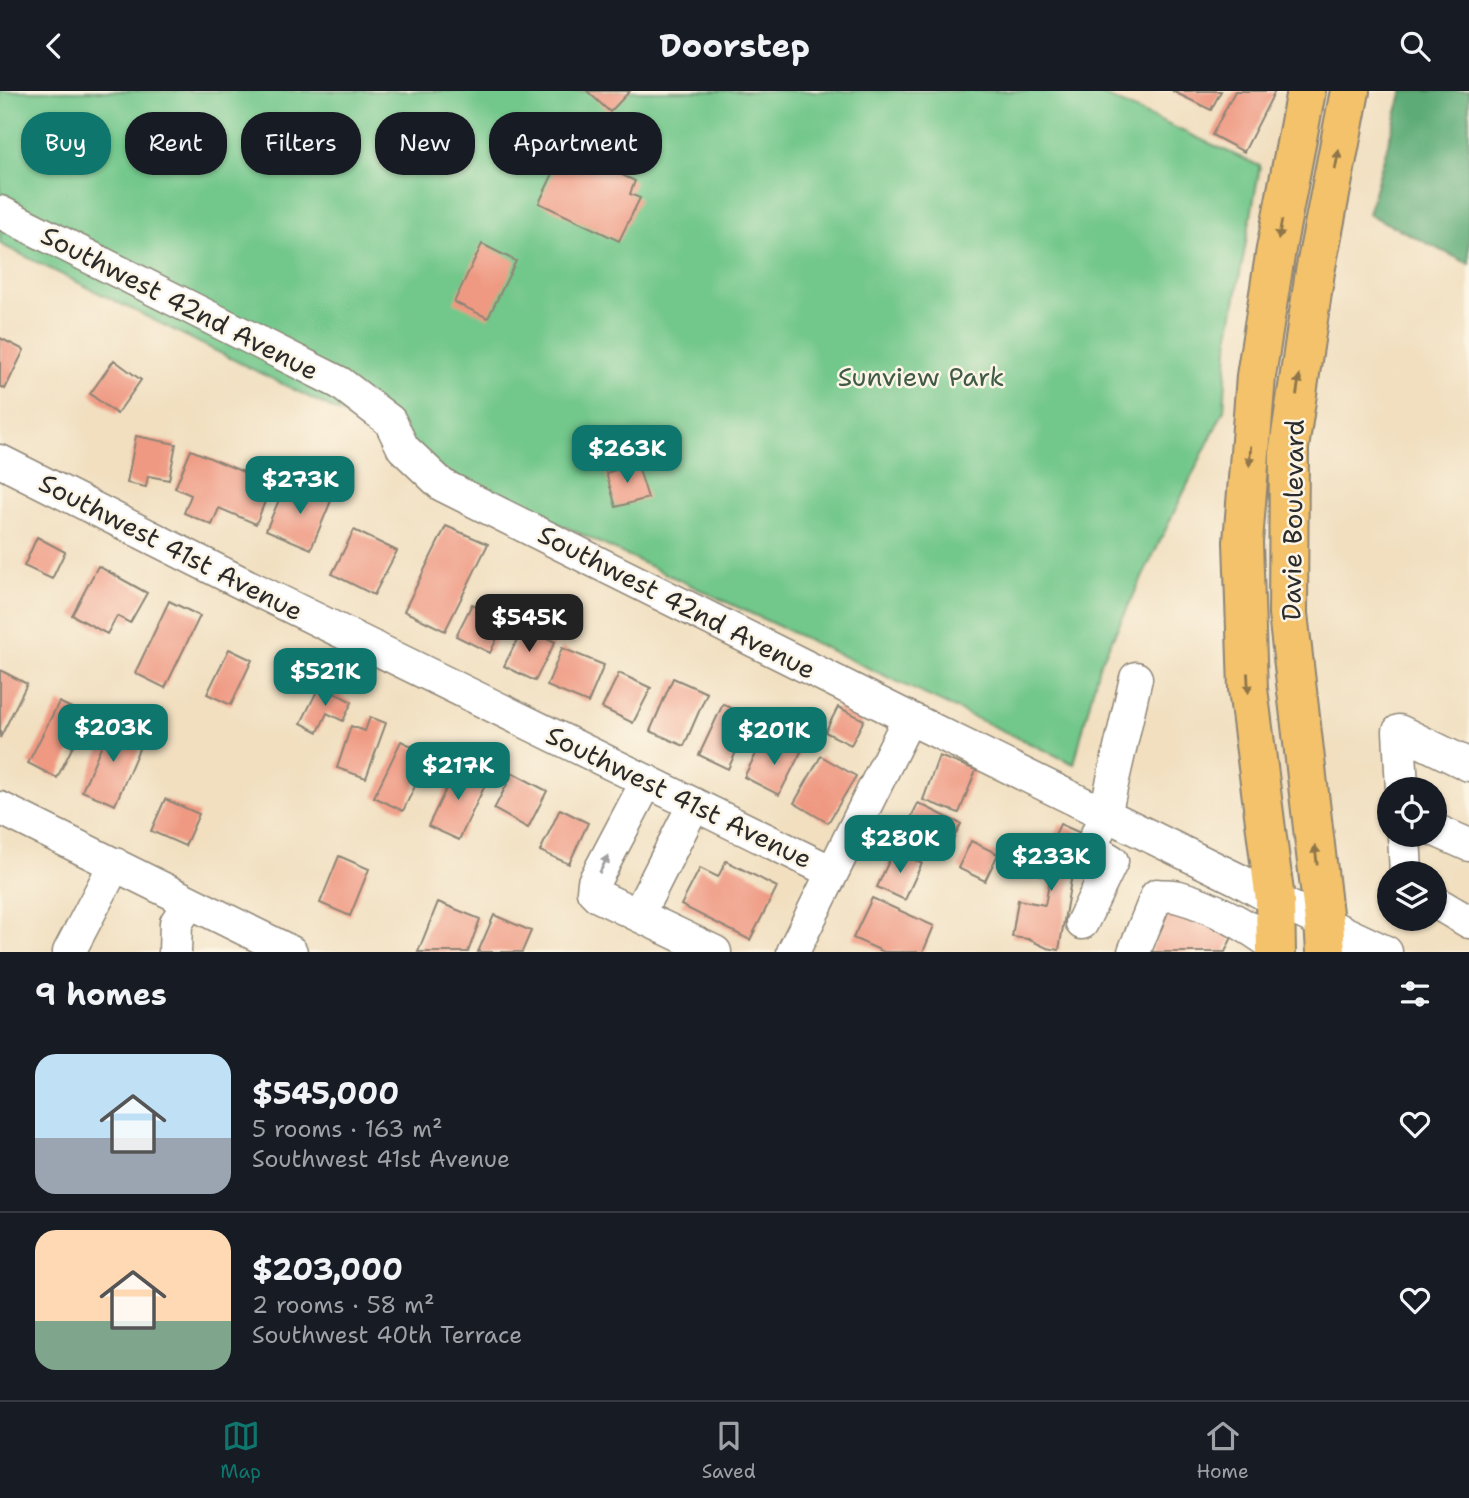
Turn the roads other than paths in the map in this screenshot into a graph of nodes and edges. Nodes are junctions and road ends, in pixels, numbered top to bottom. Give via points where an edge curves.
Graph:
1 (1306, 91) edge
2 (1350, 91) edge
3 (0, 212) edge
4 (0, 461) edge
5 (1136, 678) dead end
6 (909, 718) junction
7 (1469, 765) edge
8 (1401, 777) edge
9 (647, 781) junction
10 (694, 804) junction
11 (0, 807) edge
12 (1105, 815) junction
13 (1447, 836) edge
14 (1469, 845) edge
15 (115, 864) junction
16 (1220, 871) junction
17 (832, 872) junction
18 (1275, 900) junction
19 (190, 902) junction
20 (1203, 905) junction
21 (1447, 909) edge
22 (638, 915) junction
23 (1469, 922) edge
24 (1082, 923) dead end
25 (1325, 937) edge
26 (1264, 946) edge
27 (69, 952) edge
28 (175, 952) edge
29 (291, 952) edge
30 (715, 952) edge
31 (793, 952) edge
32 (1134, 952) edge
33 (1385, 952) edge

1 -> 18 main road, Davie Boulevard via 1256,376 1243,542 1248,689
25 -> 2 main road, Davie Boulevard via 1288,614 1289,448 1315,272
3 - 6 street, Southwest 42nd Avenue via 340,383 390,421 403,448 442,485
4 - 9 street, Southwest 41st Avenue
5 - 12 street
6 - 12 street, Southwest 42nd Avenue
6 - 17 street
7 - 8 street via 1399,731
9 - 10 street, Southwest 41st Avenue
22 -> 9 street via 593,891
10 - 17 street, Southwest 41st Avenue
10 - 22 street
11 - 15 street
12 - 16 street, Southwest 42nd Avenue
12 - 24 street via 1091,848 1112,861
13 - 14 street
15 - 19 street
15 - 27 street
16 - 18 street, Southwest 42nd Avenue
16 - 20 street
17 - 31 street
18 - 25 street, Southwest 42nd Avenue
18 - 26 main road, Davie Boulevard
19 - 28 street via 176,923
19 - 29 street
20 - 26 street
20 - 32 street via 1157,895
21 - 23 street
22 - 30 street
25 - 33 street, Southwest 42nd Avenue

